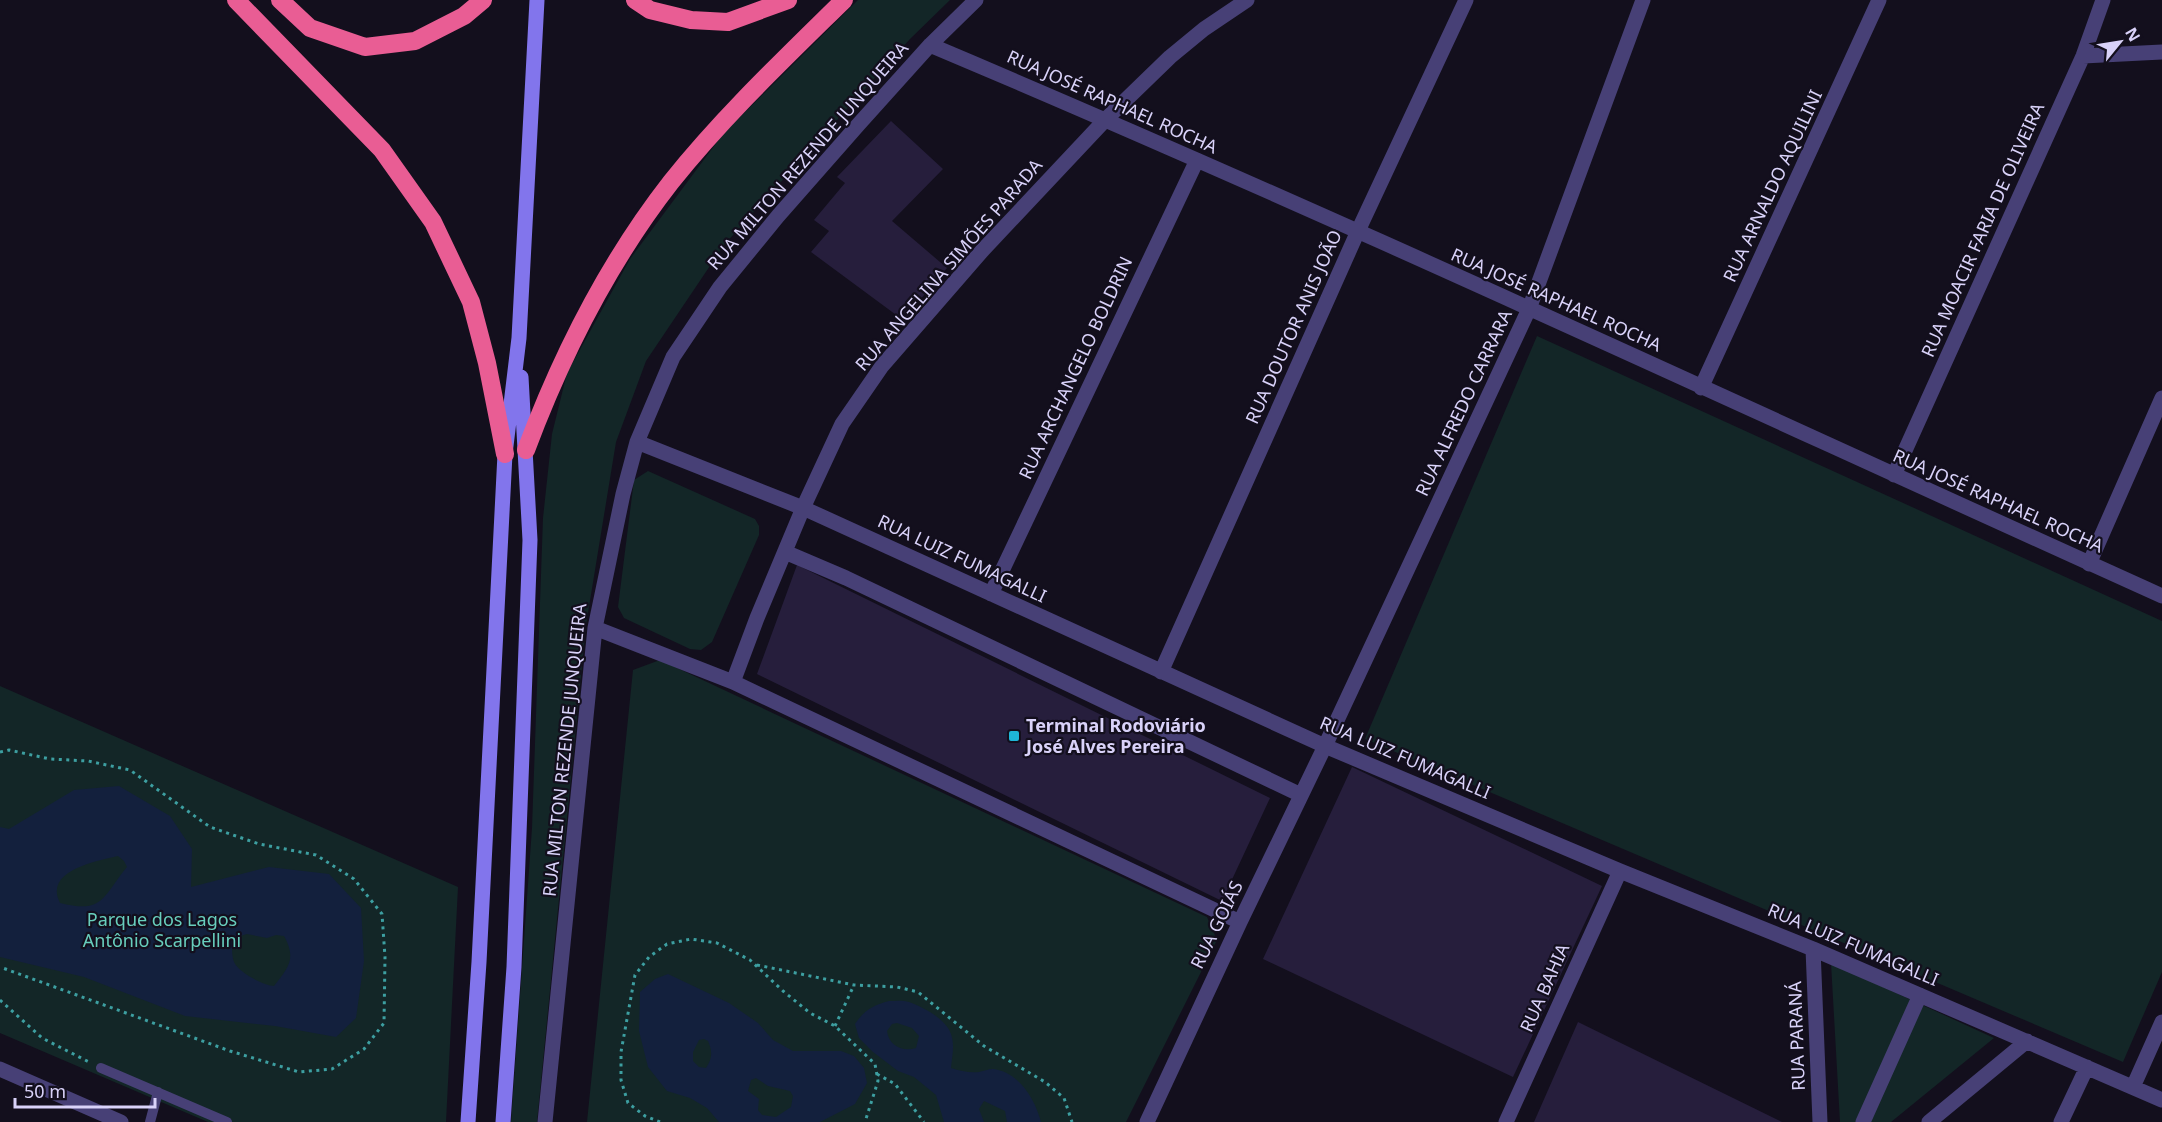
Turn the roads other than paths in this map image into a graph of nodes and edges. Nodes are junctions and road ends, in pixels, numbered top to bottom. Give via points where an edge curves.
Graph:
1 (236, 0) edge
2 (280, 0) edge
3 (483, 0) edge
4 (537, 0) edge
5 (635, 0) edge
6 (788, 0) edge
7 (844, 0) edge
8 (976, 0) edge
9 (1247, 0) edge
10 (1466, 0) edge
11 (1643, 0) edge
12 (1880, 0) edge
13 (2103, 0) edge
14 (930, 45) junction
15 (2162, 52) edge
16 (2083, 56) junction
17 (1106, 119) junction
18 (1197, 160) junction
19 (1358, 231) junction
20 (1529, 309) junction
21 (519, 338) junction
22 (1701, 388) junction
23 (2162, 398) edge
24 (637, 442) junction
25 (526, 450) junction
26 (505, 454) junction
27 (1894, 475) junction
28 (803, 508) junction
29 (785, 552) junction
30 (2089, 564) junction
31 (991, 594) junction
32 (2162, 596) edge
33 (595, 628) junction
34 (1161, 672) junction
35 (733, 682) junction
36 (1325, 746) junction
37 (1301, 795) junction
38 (1620, 871) junction
39 (1240, 922) junction
40 (1814, 949) junction
41 (1920, 994) junction
42 (2162, 1022) edge
43 (2027, 1041) junction
44 (2087, 1067) junction
45 (101, 1068) road end
46 (0, 1069) edge
47 (2133, 1087) junction
48 (158, 1092) junction
49 (2162, 1100) edge
50 (121, 1122) edge
51 (150, 1122) edge
52 (228, 1122) edge
53 (468, 1122) edge
54 (503, 1122) edge
55 (545, 1122) edge
56 (1147, 1122) edge
57 (1506, 1122) edge
58 (1820, 1122) edge
59 (1863, 1122) edge
60 (1929, 1122) edge
61 (2061, 1122) edge

1 - 26 highway via 382,150 433,222 471,302
2 - 3 highway via 310,28 365,47 415,41 464,16
4 - 21 main road
5 - 6 highway via 650,10 691,20 728,22
7 - 25 highway via 749,94 671,182 628,242 576,330
8 - 14 street, RUA MILTON REZENDE JUNQUEIRA
9 - 17 street, RUA ANGELINA SIMÕES PARADA via 1170,57
10 - 19 street, RUA DOUTOR ANIS JOÃO
11 - 20 street, RUA ALFREDO CARRARA
12 - 22 street, RUA ARNALDO AQUILINI
13 - 16 street, RUA MOACIR FARIA DE OLIVEIRA
14 - 17 street, RUA JOSÉ RAPHAEL ROCHA
14 - 24 street, RUA MILTON REZENDE JUNQUEIRA via 720,287 673,357
15 - 16 street
16 - 27 street, RUA MOACIR FARIA DE OLIVEIRA
17 - 18 street, RUA JOSÉ RAPHAEL ROCHA
17 - 28 street, RUA ANGELINA SIMÕES PARADA via 981,252 882,366 842,424
18 - 19 street, RUA JOSÉ RAPHAEL ROCHA
18 - 31 street, RUA ARCHANGELO BOLDRIN
19 - 20 street, RUA JOSÉ RAPHAEL ROCHA
19 - 34 street, RUA DOUTOR ANIS JOÃO
20 - 22 street, RUA JOSÉ RAPHAEL ROCHA
20 - 36 street, RUA ALFREDO CARRARA
21 - 25 main road
21 - 26 main road
22 - 27 street, RUA JOSÉ RAPHAEL ROCHA
23 - 30 street
24 - 28 street, RUA LUIZ FUMAGALLI
24 - 33 street, RUA MILTON REZENDE JUNQUEIRA
25 - 54 main road via 530,540 514,967
26 - 53 main road
27 - 30 street, RUA JOSÉ RAPHAEL ROCHA
28 - 29 street, RUA ANGELINA SIMÕES PARADA
28 - 31 street, RUA LUIZ FUMAGALLI
29 - 35 street, RUA ANGELINA SIMÕES PARADA
29 - 37 street
30 - 32 street, RUA JOSÉ RAPHAEL ROCHA
31 - 34 street, RUA LUIZ FUMAGALLI
33 - 35 street
33 - 55 street, RUA MILTON REZENDE JUNQUEIRA
34 - 36 street, RUA LUIZ FUMAGALLI
35 - 39 street
36 - 37 street, RUA GOIÁS
36 - 38 street, RUA LUIZ FUMAGALLI
37 - 39 street, RUA GOIÁS
38 - 40 street, RUA LUIZ FUMAGALLI
38 - 57 street, RUA BAHIA
39 - 56 street, RUA GOIÁS
40 - 41 street, RUA LUIZ FUMAGALLI
40 - 58 street, RUA PARANÁ
41 - 43 street, RUA LUIZ FUMAGALLI
41 - 59 street
42 - 47 street
43 - 44 street, RUA LUIZ FUMAGALLI
43 - 60 street
44 - 47 street, RUA LUIZ FUMAGALLI
44 - 61 street
45 - 48 lane
46 - 50 street
47 - 49 street, RUA LUIZ FUMAGALLI
48 - 51 lane
48 - 52 lane

